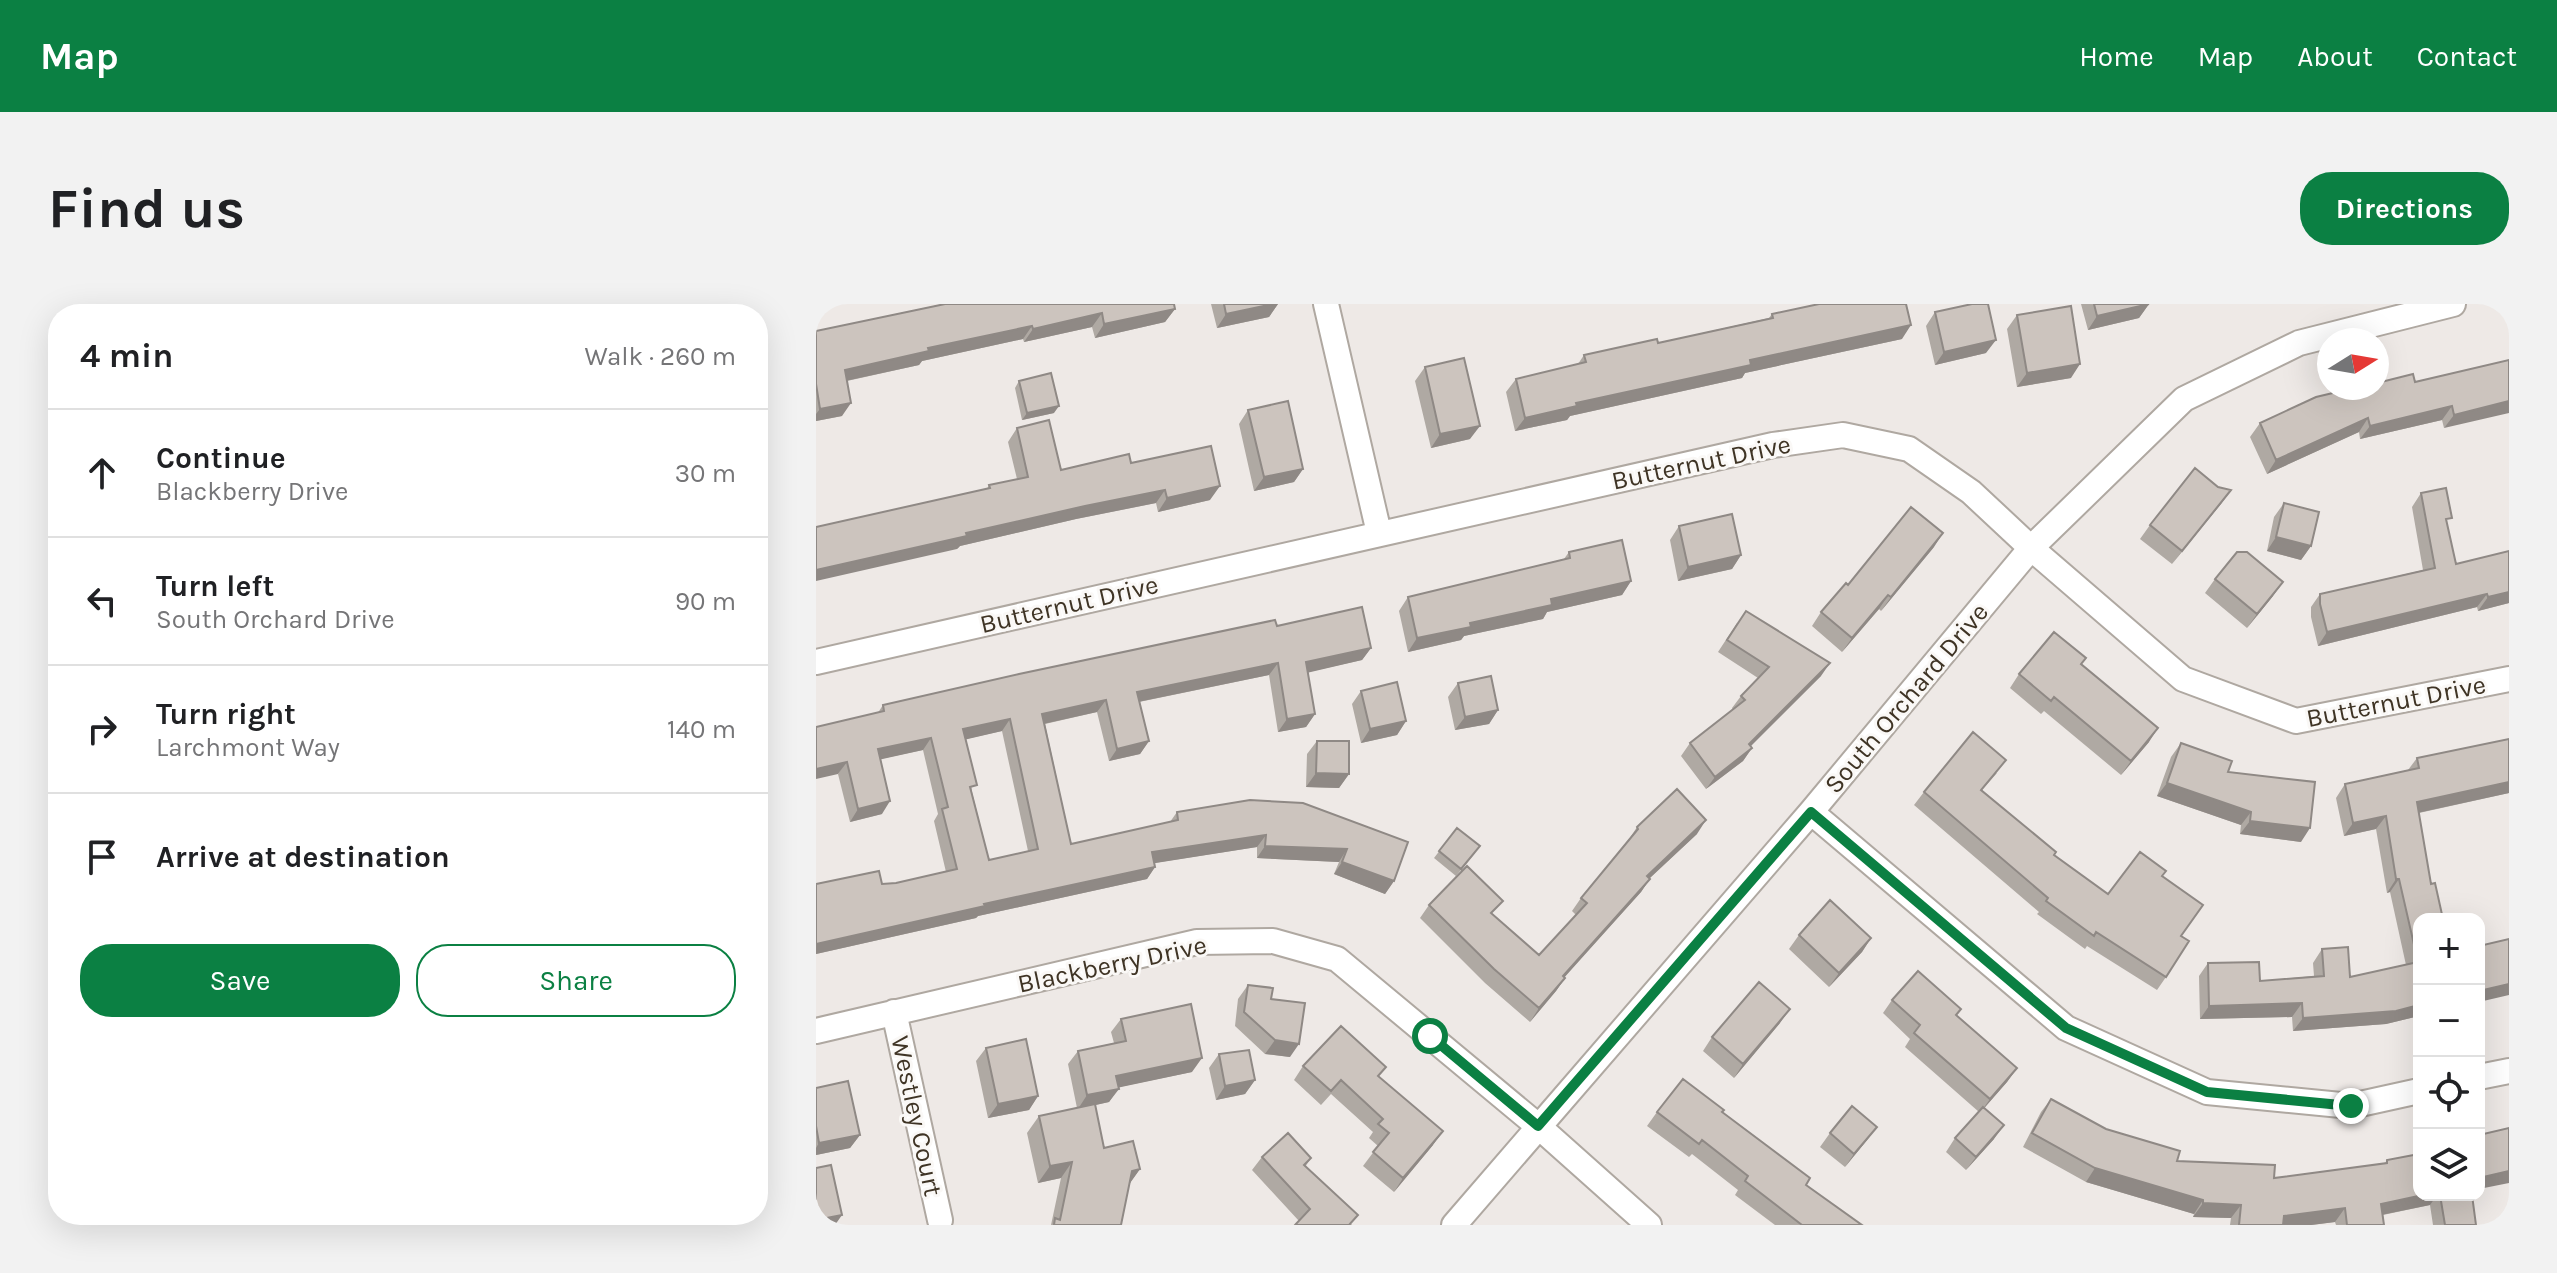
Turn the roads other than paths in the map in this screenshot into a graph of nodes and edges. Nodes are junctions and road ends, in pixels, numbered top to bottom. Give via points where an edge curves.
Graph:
1 (1326, 304) edge
2 (2453, 304) edge
3 (1379, 533) junction
4 (2031, 548) junction
5 (816, 662) edge
6 (2509, 679) edge
7 (1811, 812) junction
8 (894, 1012) junction
9 (816, 1031) edge
10 (2509, 1071) edge
11 (2485, 1076) edge
12 (2413, 1092) edge
13 (1538, 1126) junction
14 (940, 1220) dead end
15 (1454, 1225) edge
16 (1649, 1225) edge

1 - 3 street
2 - 4 street, South Orchard Drive via 2299,343 2184,399
3 - 4 street, Butternut Drive via 1773,445 1843,435 1909,449 1971,492
3 - 5 street, Butternut Drive
4 - 6 street, Butternut Drive via 2183,679 2296,721
4 - 7 street, South Orchard Drive
7 - 12 street via 2066,1028 2207,1092 2351,1106
7 - 13 street, South Orchard Drive
8 - 9 street, Blackberry Drive
8 - 13 street, Blackberry Drive via 1197,942 1273,941 1337,959
8 - 14 street, Westley Court
10 - 11 street
13 - 15 street, South Orchard Drive
13 - 16 street, Blackberry Drive

